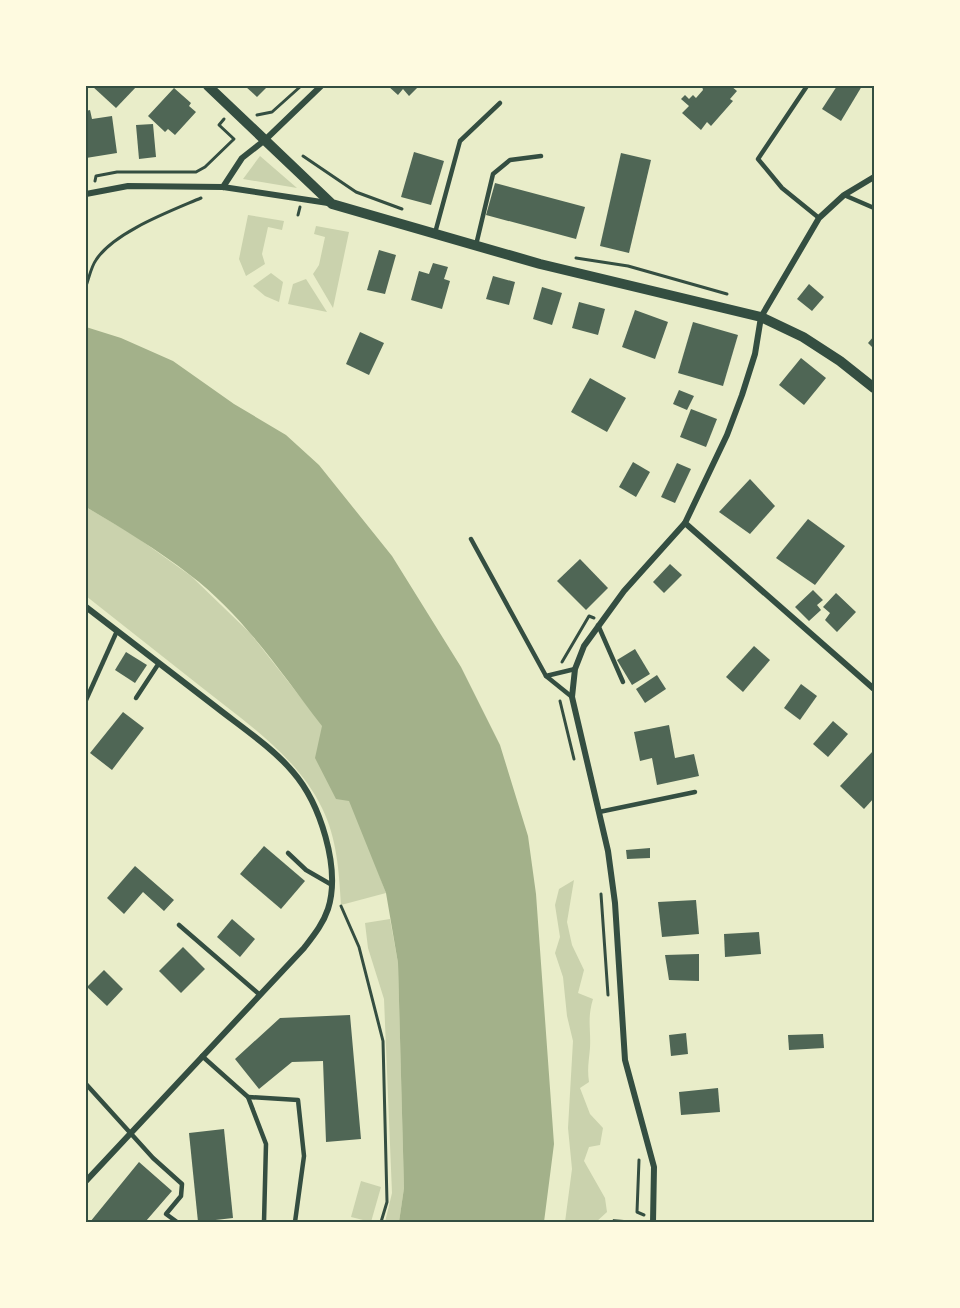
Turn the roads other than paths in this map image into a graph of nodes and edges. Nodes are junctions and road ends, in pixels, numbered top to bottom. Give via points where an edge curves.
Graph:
1 (208, 86) edge
2 (321, 86) edge
3 (807, 86) edge
4 (500, 103) dead end
5 (265, 140) junction
6 (541, 156) dead end
7 (874, 177) edge
8 (223, 187) junction
9 (89, 193) edge
10 (844, 195) junction
11 (332, 204) junction
12 (874, 208) edge
13 (819, 218) junction
14 (435, 234) junction
15 (476, 245) junction
16 (761, 317) junction
17 (874, 388) edge
18 (685, 523) junction
19 (471, 539) dead end
20 (86, 606) edge
21 (599, 623) junction
22 (117, 631) junction
23 (159, 663) junction
24 (575, 669) junction
25 (546, 676) junction
26 (623, 682) dead end
27 (874, 689) edge
28 (572, 697) junction
29 (136, 698) dead end
30 (86, 700) edge
31 (695, 792) dead end
32 (599, 812) junction
33 (288, 853) dead end
34 (332, 885) junction
35 (179, 925) dead end
36 (260, 995) junction
37 (202, 1056) junction
38 (86, 1084) edge
39 (248, 1097) junction
40 (131, 1132) junction
41 (86, 1181) edge
42 (653, 1220) edge
43 (177, 1222) edge
44 (264, 1222) edge
45 (295, 1222) edge

1 - 5 street
2 - 5 street
3 - 13 lane via 758,159 782,188
4 - 14 lane via 460,141
5 - 8 street via 242,158
5 - 11 street
6 - 15 lane via 510,160 493,174
7 - 10 street
8 - 9 street via 128,186
8 - 11 street
10 - 12 lane
10 - 13 street
11 - 14 street
13 - 16 street
14 - 15 street
15 - 16 street
16 - 17 street via 803,337
16 - 18 street via 742,395
18 - 21 street
18 - 27 street
19 - 25 lane
20 - 22 street
21 - 24 street
21 - 26 lane
22 - 23 street
22 - 30 lane
23 - 29 lane
23 - 34 street via 293,771 317,808
24 - 25 lane
24 - 28 street
25 - 28 lane
28 - 32 street
31 - 32 lane
32 - 42 street via 615,903 625,1060 654,1167
33 - 34 lane via 306,870
34 - 36 street via 320,927
35 - 36 lane
36 - 37 street
37 - 39 lane
37 - 40 street
38 - 40 lane
39 - 44 lane via 266,1143
39 - 45 lane via 298,1100 304,1155
40 - 41 street
40 - 43 lane via 182,1184 181,1196 166,1214

